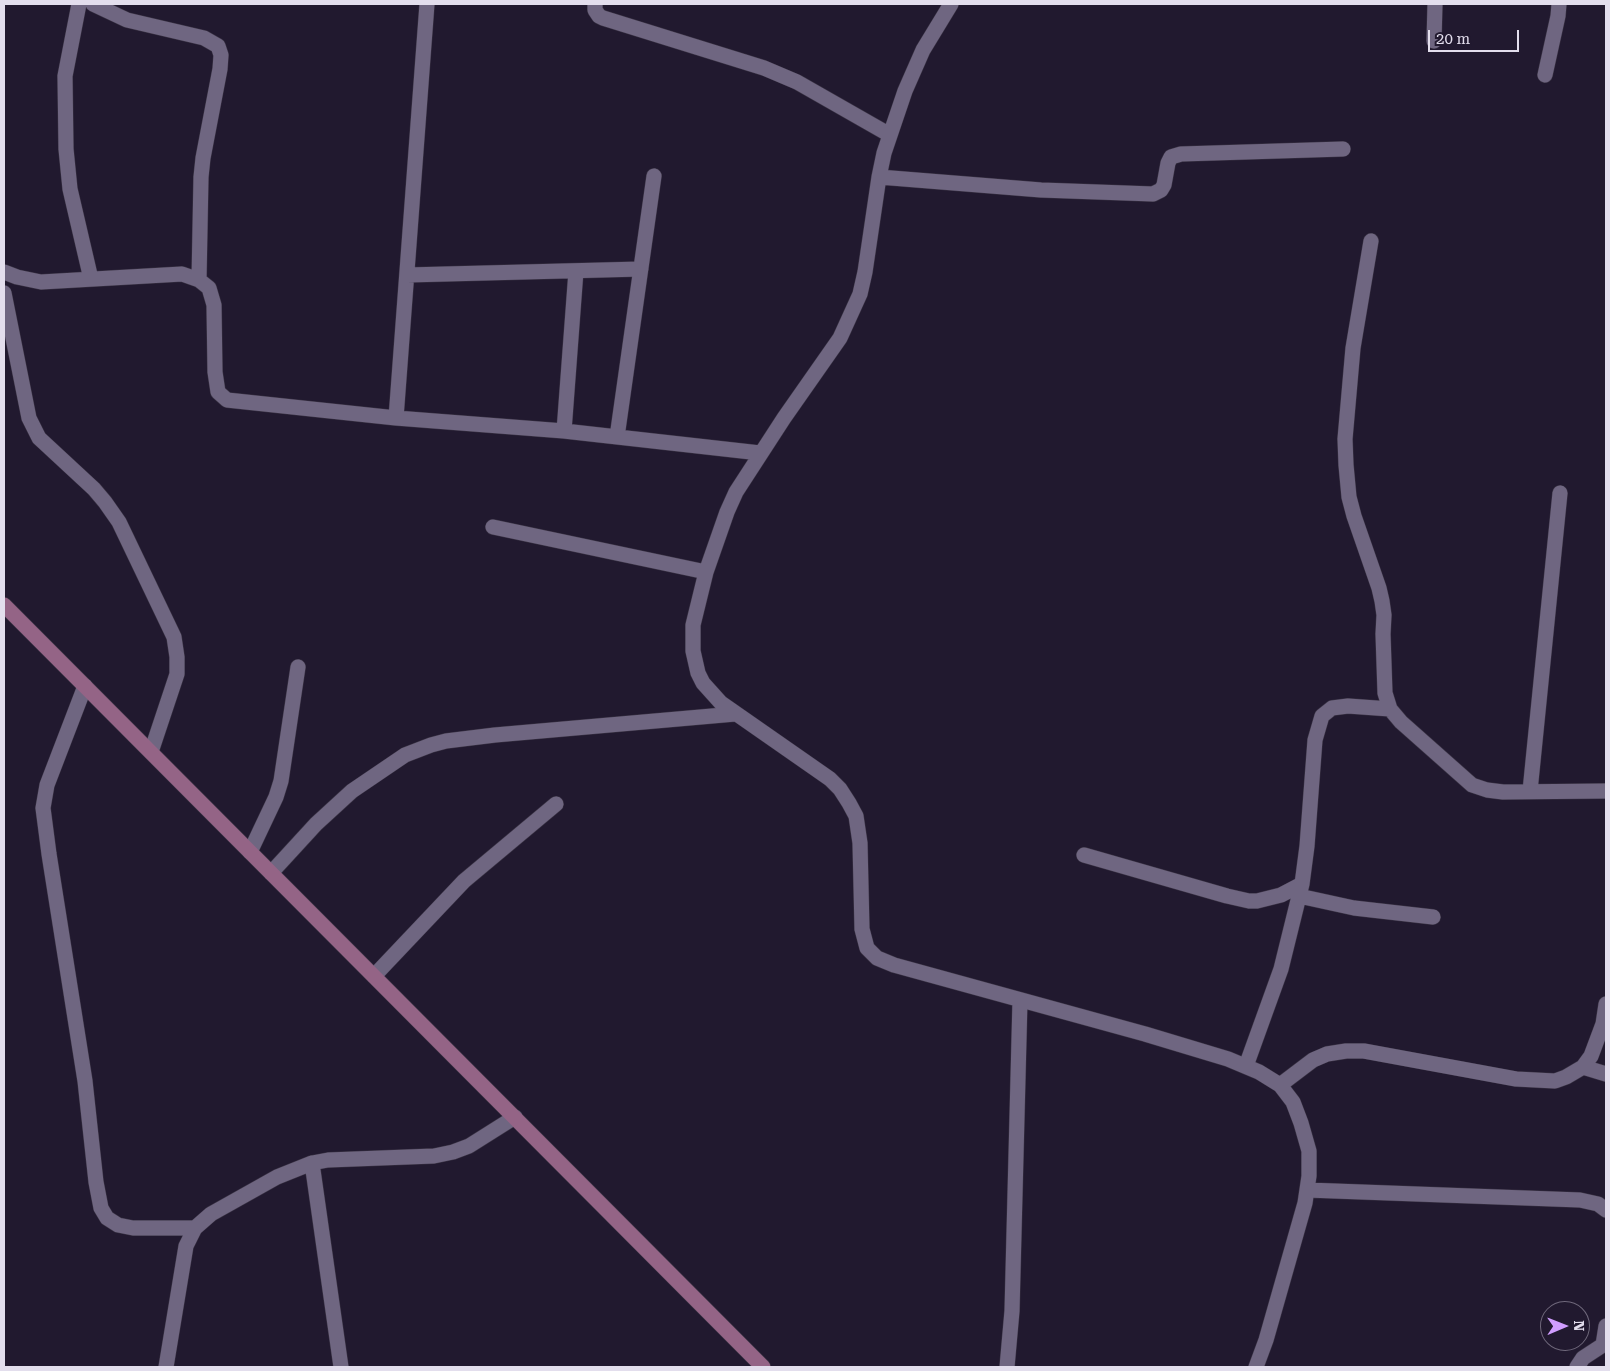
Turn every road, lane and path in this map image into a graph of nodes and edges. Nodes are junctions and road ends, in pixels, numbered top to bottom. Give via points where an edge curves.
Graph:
1 (79, 4) edge
2 (92, 4) edge
3 (427, 4) edge
4 (595, 4) edge
5 (951, 4) edge
6 (1435, 4) edge
7 (1559, 4) edge
8 (1434, 41) dead end
9 (1545, 75) dead end
10 (890, 135) junction
11 (1343, 149) dead end
12 (654, 176) dead end
13 (879, 177) junction
14 (1371, 241) dead end
15 (641, 269) junction
16 (576, 271) junction
17 (4, 272) edge
18 (407, 275) junction
19 (92, 279) junction
20 (199, 280) junction
21 (4, 293) edge
22 (396, 418) junction
23 (564, 431) junction
24 (617, 437) junction
25 (760, 453) junction
26 (1560, 493) dead end
27 (492, 527) dead end
28 (706, 572) junction
29 (4, 605) edge
30 (298, 667) dead end
31 (85, 686) junction
32 (1390, 708) junction
33 (735, 714) junction
34 (151, 752) junction
35 (1530, 791) junction
36 (1606, 791) edge
37 (556, 804) dead end
38 (250, 852) junction
39 (1084, 855) dead end
40 (271, 873) junction
41 (1300, 890) junction
42 (1433, 917) dead end
43 (374, 976) junction
44 (1020, 1000) junction
45 (1606, 1004) edge
46 (1246, 1066) junction
47 (1583, 1067) junction
48 (1606, 1074) edge
49 (1280, 1085) junction
50 (515, 1117) junction
51 (312, 1163) junction
52 (1307, 1190) junction
53 (1606, 1210) edge
54 (195, 1228) junction
55 (1606, 1326) edge
56 (1605, 1344) edge
57 (166, 1367) edge
58 (340, 1367) edge
59 (763, 1367) edge
60 (1007, 1367) edge
61 (1256, 1367) edge
62 (1577, 1367) edge

1 - 19 street via 65,76 66,149 70,189
2 - 20 street via 127,20 204,38 218,46 220,69 201,177
3 - 18 street
4 - 10 street via 603,18 764,68 797,82
5 - 10 street via 923,50
6 - 8 street
7 - 9 street
10 - 13 street
11 - 13 street via 1180,154 1170,157 1164,185 1153,194 1040,190
12 - 15 street
13 - 25 street via 865,272 850,318 840,338
14 - 32 street via 1353,348 1345,439 1346,465 1354,516 1382,601 1385,693
15 - 16 street
15 - 24 street
16 - 18 street
16 - 23 street
17 - 19 street via 41,282
18 - 22 street
19 - 20 street via 182,274
20 - 22 street via 209,288 214,305 215,372 218,392 227,400
21 - 34 street via 29,418 39,438 94,489 119,522 174,637 177,674
22 - 23 street
23 - 24 street
24 - 25 street
25 - 28 street via 736,492
26 - 35 street
27 - 28 street
28 - 33 street via 693,625 693,651 703,683 721,704
29 - 31 street
30 - 38 street via 276,797
31 - 34 street
31 - 54 street via 47,785 43,808 85,1080 101,1208 107,1218 118,1226
32 - 35 street via 1401,722 1472,785 1504,792
32 - 41 street via 1348,706 1332,708 1322,716 1315,740 1307,846
33 - 40 street via 495,735 430,745 405,756 352,791
33 - 44 street via 830,779 849,803 856,816 860,843 862,929 867,948 877,958 894,965
34 - 38 street
35 - 36 street
37 - 43 street via 464,881
38 - 40 street
39 - 41 street via 1249,901
40 - 43 street
41 - 42 street via 1354,908
41 - 46 street via 1281,968
43 - 50 street
44 - 46 street
44 - 60 street via 1012,1311
45 - 47 street via 1604,1024 1592,1056
46 - 49 street
47 - 48 street
47 - 49 street via 1566,1078 1540,1081 1364,1051 1346,1051 1313,1060
49 - 52 street via 1294,1102 1309,1151
50 - 51 street via 469,1146 453,1152 434,1156
50 - 59 street
51 - 54 street via 228,1203
51 - 58 street
52 - 53 street via 1580,1200 1598,1204
52 - 61 street
54 - 57 street via 186,1246 182,1265
55 - 56 street
56 - 62 street via 1583,1358

